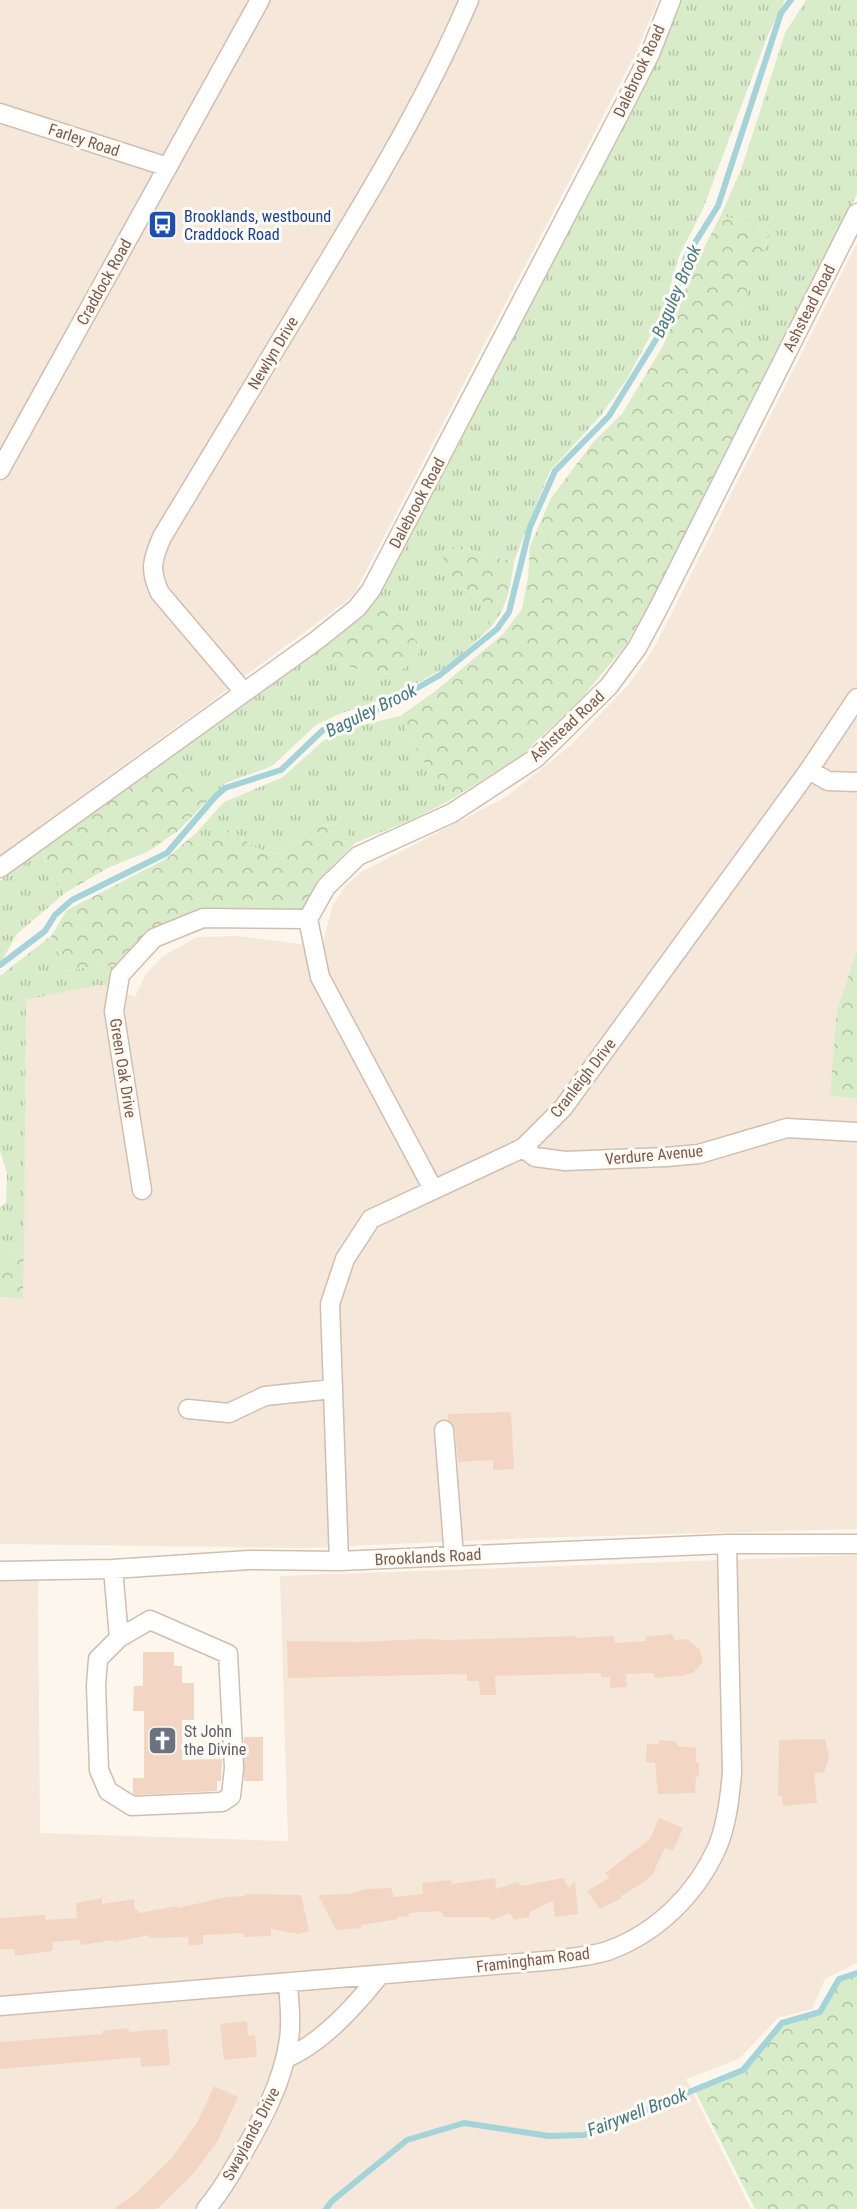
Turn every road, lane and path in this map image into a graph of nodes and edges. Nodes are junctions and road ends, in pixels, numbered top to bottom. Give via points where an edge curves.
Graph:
1 (260, 0) edge
2 (469, 0) edge
3 (671, 0) edge
4 (0, 113) edge
5 (168, 167) junction
6 (857, 213) edge
7 (0, 470) edge
8 (244, 692) junction
9 (857, 698) edge
10 (809, 770) junction
11 (857, 782) edge
12 (0, 868) edge
13 (309, 919) junction
14 (857, 1132) edge
15 (523, 1148) junction
16 (433, 1189) junction
17 (142, 1190) dead end
18 (333, 1389) junction
19 (188, 1409) dead end
20 (444, 1430) dead end
21 (727, 1544) junction
22 (857, 1544) edge
23 (454, 1556) junction
24 (339, 1561) junction
25 (113, 1569) junction
26 (0, 1571) edge
27 (119, 1638) junction
28 (379, 1976) junction
29 (288, 1983) junction
30 (0, 2006) edge
31 (286, 2058) junction
32 (206, 2209) edge

1 - 5 street, Craddock Road
2 - 8 street, Newlyn Drive via 448,49 398,142 154,553 152,566 160,593
3 - 8 street, Dalebrook Road via 650,54 371,590 357,609
4 - 5 street, Farley Road
5 - 7 street, Craddock Road
6 - 13 street, Ashstead Road via 659,607 637,648 609,686 536,758 452,813 358,856 326,887
8 - 12 street, Dalebrook Road
9 - 10 street, Cranleigh Drive
10 - 11 street via 828,781
10 - 15 street, Cranleigh Drive via 563,1108
13 - 16 street via 320,977
13 - 17 street, Green Oak Drive via 203,918 154,938 120,975 114,1011
14 - 15 street, Verdure Avenue via 787,1128 699,1154 565,1161 535,1157
15 - 16 street, Cranleigh Drive
16 - 18 street, Cranleigh Drive via 371,1219 345,1259 330,1304
18 - 19 street via 265,1396 229,1413
18 - 24 street, Cranleigh Drive
20 - 23 street
21 - 22 street, Brooklands Road
21 - 23 street, Brooklands Road
21 - 28 street, Framingham Road via 732,1772 729,1805 717,1847 695,1887 662,1921 639,1937 608,1950 556,1960
23 - 24 street, Brooklands Road
24 - 25 street, Brooklands Road via 249,1560
25 - 26 street, Brooklands Road
25 - 27 street
27 - 27 street via 150,1620 228,1654 234,1768 231,1796 222,1802 132,1806 108,1791 99,1770 98,1659
28 - 29 street, Framingham Road
28 - 31 street via 350,2010
29 - 30 street, Framingham Road
29 - 31 street, Swaylands Drive via 291,2017
31 - 32 street, Swaylands Drive via 270,2103

